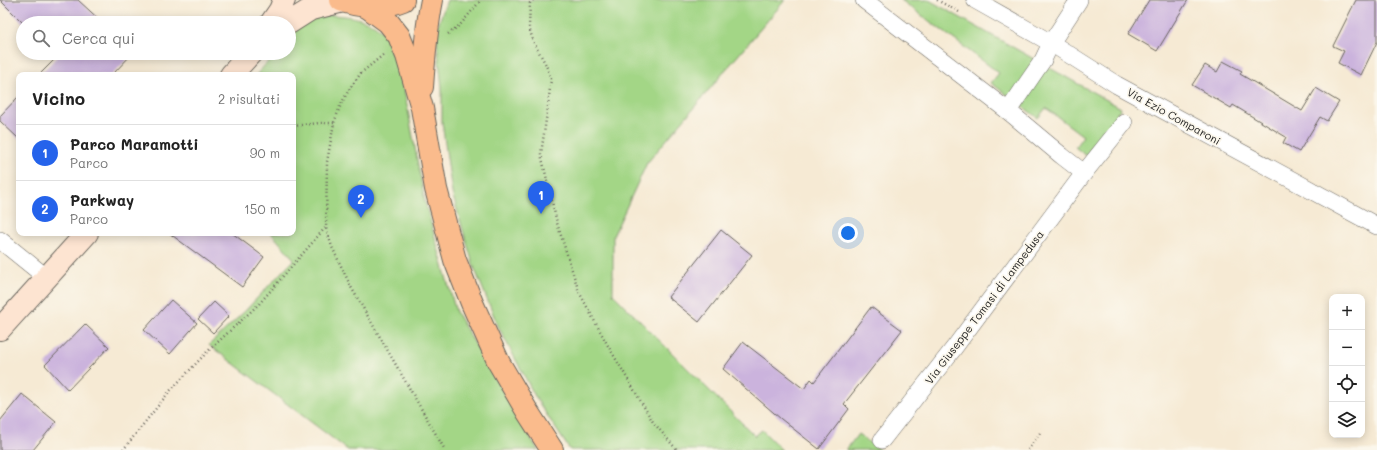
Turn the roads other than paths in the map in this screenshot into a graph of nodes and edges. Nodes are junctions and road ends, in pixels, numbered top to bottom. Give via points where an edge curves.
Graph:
1 (284, 0) edge
2 (403, 0) edge
3 (432, 0) edge
4 (864, 0) edge
5 (975, 0) edge
6 (1079, 0) edge
7 (342, 1) edge
8 (366, 6) junction
9 (276, 16) edge
10 (296, 19) edge
11 (1051, 43) junction
12 (245, 60) edge
13 (234, 72) edge
14 (422, 108) junction
15 (1008, 111) junction
16 (1124, 123) dead end
17 (1084, 173) junction
18 (1377, 226) edge
19 (84, 236) edge
20 (0, 240) edge
21 (47, 278) junction
22 (0, 329) edge
23 (882, 440) dead end
24 (552, 450) edge

1 - 9 main road
2 - 8 main road via 393,4
3 - 14 main road via 424,55
4 - 15 street
5 - 11 street, Via Ezio Comparoni
6 - 11 street
7 - 8 main road
7 - 10 main road via 311,9
8 - 14 main road via 388,22 399,36
11 - 15 street via 1043,60
11 - 18 street, Via Ezio Comparoni via 1156,107
12 - 13 main road
14 - 24 main road via 436,189 455,260 499,363
15 - 17 street
16 - 17 street, Via Giuseppe Tomasi di Lampedusa
17 - 23 street, Via Giuseppe Tomasi di Lampedusa
19 - 21 main road
20 - 21 street
21 - 22 main road

